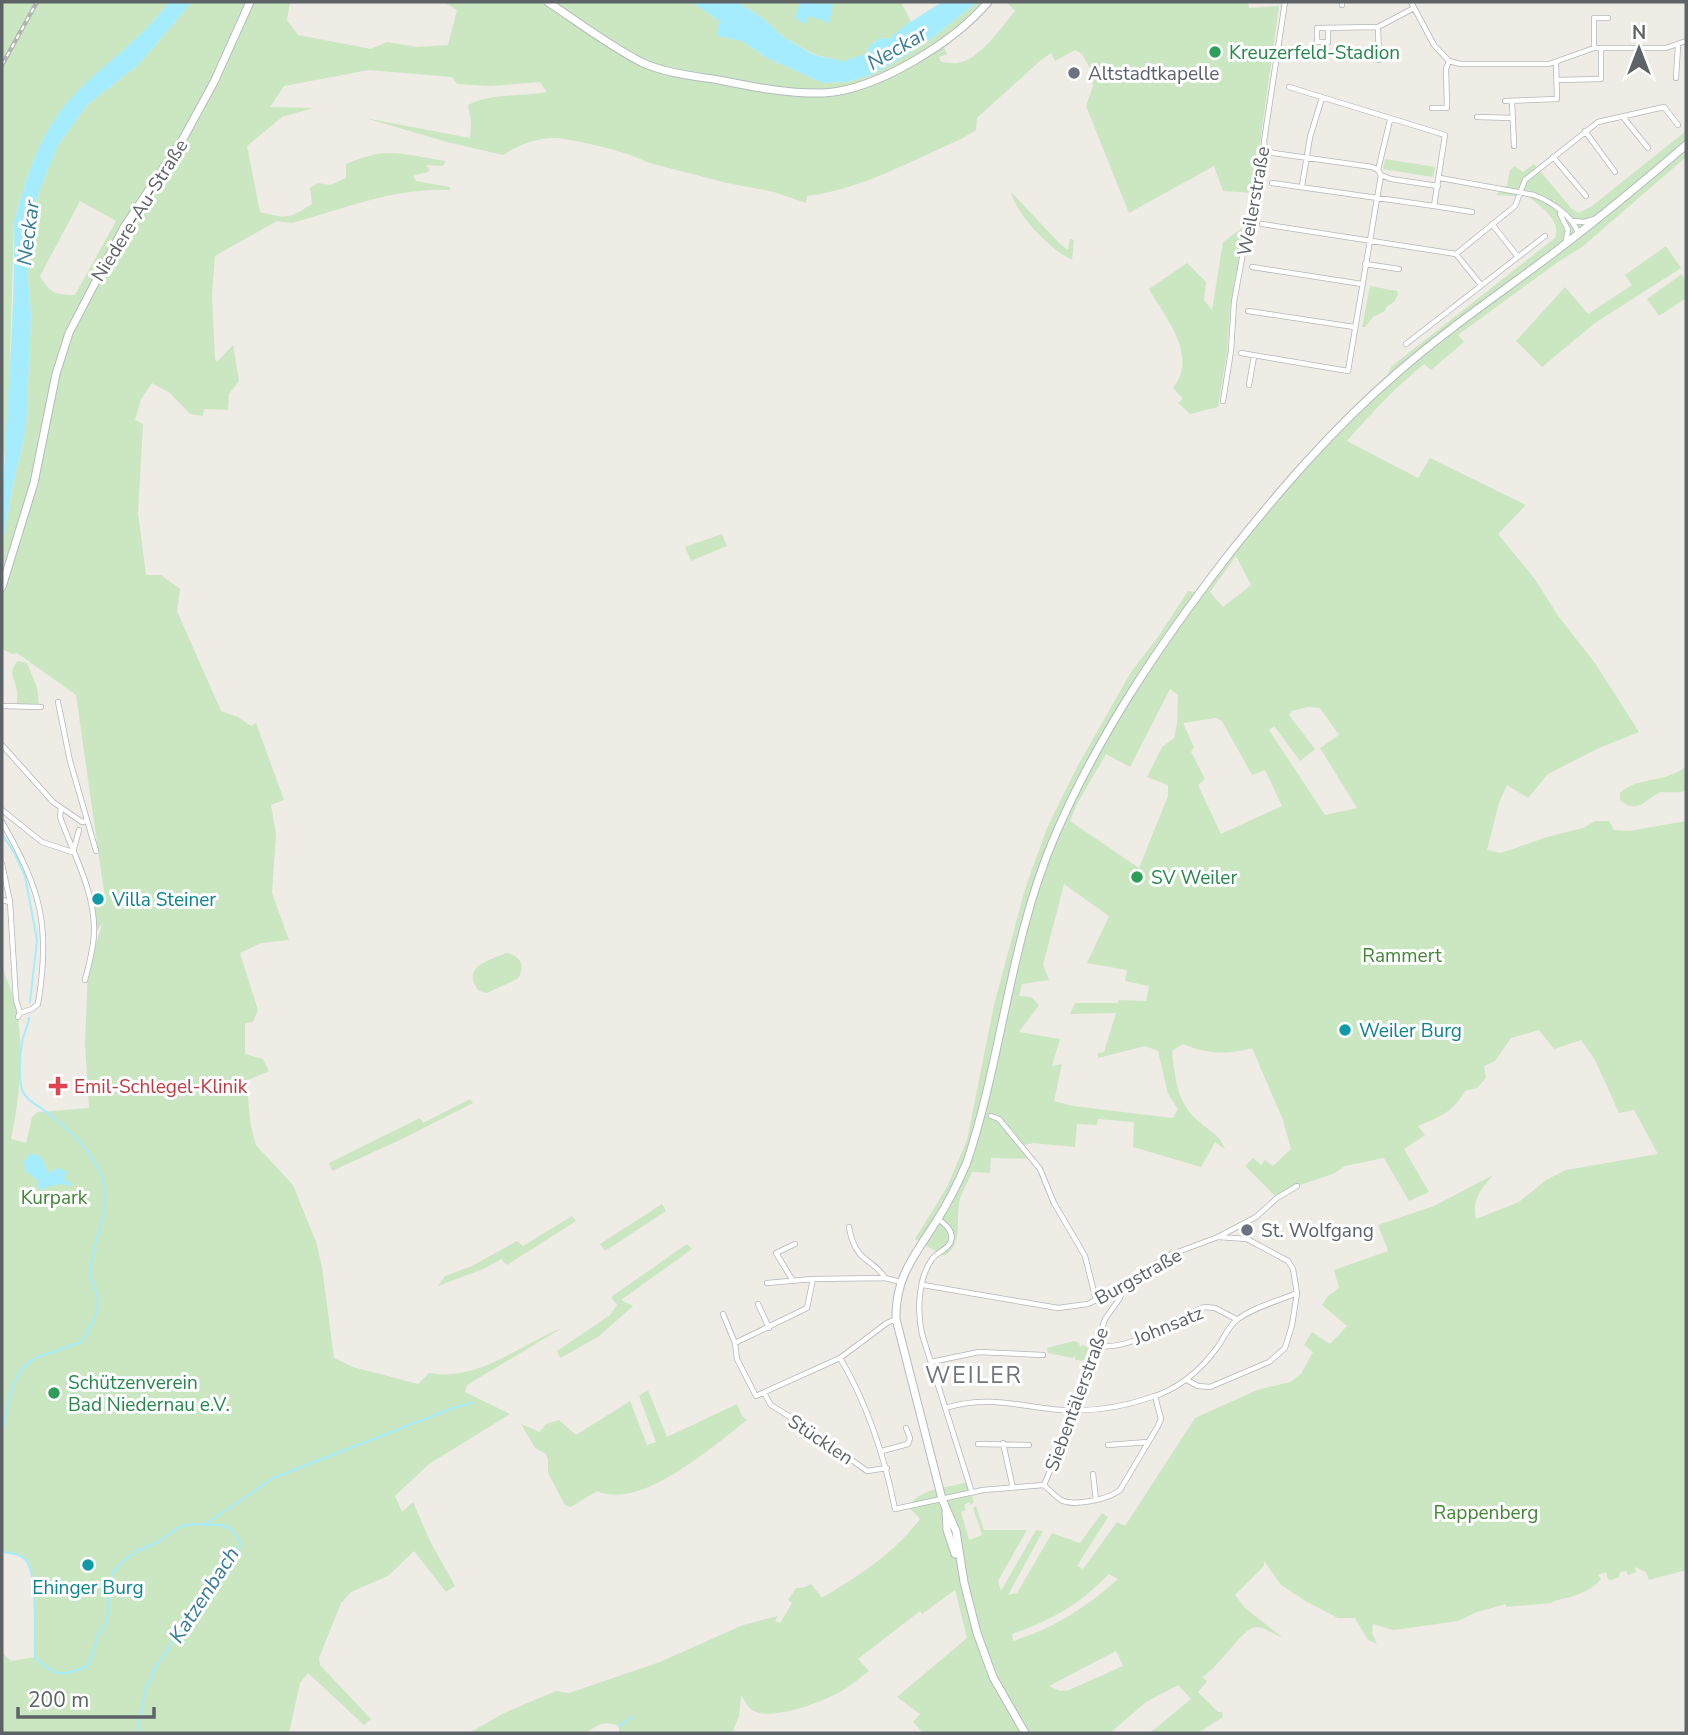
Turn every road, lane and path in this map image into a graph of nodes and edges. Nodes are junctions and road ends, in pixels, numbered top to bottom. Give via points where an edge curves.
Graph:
1 (250, 2) edge
2 (548, 2) edge
3 (988, 2) edge
4 (1285, 2) edge
5 (1413, 5) edge
6 (1608, 18) dead end
7 (1378, 26) junction
8 (1328, 28) dead end
9 (1686, 41) edge
10 (1678, 46) junction
11 (1594, 48) junction
12 (1601, 48) junction
13 (1379, 60) dead end
14 (1449, 61) junction
15 (1556, 63) junction
16 (1676, 78) dead end
17 (1557, 80) junction
18 (1289, 87) dead end
19 (1322, 98) junction
20 (1505, 101) dead end
21 (1512, 101) junction
22 (1432, 108) dead end
23 (1477, 117) dead end
24 (1623, 117) junction
25 (1513, 118) junction
26 (1391, 120) junction
27 (1678, 125) dead end
28 (1585, 131) junction
29 (1686, 145) edge
30 (1514, 146) dead end
31 (1265, 148) junction
32 (1648, 148) dead end
33 (1553, 157) junction
34 (1306, 158) junction
35 (1379, 172) junction
36 (1615, 172) dead end
37 (1440, 178) junction
38 (1272, 183) dead end
39 (1303, 186) junction
40 (1438, 186) junction
41 (1520, 192) junction
42 (1586, 196) dead end
43 (1376, 197) junction
44 (1434, 206) junction
45 (1558, 210) junction
46 (1472, 212) dead end
47 (1602, 216) junction
48 (1572, 220) junction
49 (1492, 224) junction
50 (1565, 224) junction
51 (1262, 225) dead end
52 (1578, 234) junction
53 (1545, 236) dead end
54 (1368, 241) junction
55 (1559, 248) junction
56 (1456, 254) junction
57 (1518, 257) junction
58 (1365, 264) junction
59 (1252, 267) dead end
60 (1399, 269) dead end
61 (1362, 284) junction
62 (1481, 285) junction
63 (1248, 311) dead end
64 (1354, 327) junction
65 (1406, 344) dead end
66 (1241, 354) dead end
67 (1254, 356) junction
68 (1249, 385) dead end
69 (1223, 401) dead end
70 (7, 562) edge
71 (2, 587) edge
72 (58, 702) dead end
73 (2, 706) edge
74 (41, 707) dead end
75 (2, 745) edge
76 (61, 808) junction
77 (2, 810) edge
78 (86, 821) junction
79 (2, 822) edge
80 (79, 830) dead end
81 (96, 851) dead end
82 (73, 853) junction
83 (2, 864) edge
84 (2, 900) edge
85 (10, 902) junction
86 (85, 980) dead end
87 (991, 1116) dead end
88 (1297, 1186) dead end
89 (936, 1222) junction
90 (849, 1227) dead end
91 (1218, 1237) junction
92 (795, 1244) dead end
93 (885, 1278) junction
94 (813, 1279) junction
95 (793, 1281) junction
96 (901, 1282) junction
97 (767, 1283) dead end
98 (923, 1284) junction
99 (1123, 1286) junction
100 (1297, 1293) junction
101 (1096, 1300) junction
102 (758, 1304) dead end
103 (723, 1314) dead end
104 (897, 1319) junction
105 (1236, 1319) junction
106 (769, 1328) junction
107 (735, 1343) junction
108 (1097, 1346) junction
109 (1043, 1355) dead end
110 (840, 1358) junction
111 (931, 1362) junction
112 (1187, 1380) junction
113 (764, 1393) junction
114 (1155, 1396) junction
115 (945, 1408) junction
116 (1076, 1409) junction
117 (906, 1428) dead end
118 (1149, 1441) junction
119 (1003, 1443) junction
120 (978, 1444) dead end
121 (1029, 1445) dead end
122 (1108, 1445) dead end
123 (882, 1451) junction
124 (887, 1468) junction
125 (1093, 1474) dead end
126 (1044, 1485) junction
127 (1013, 1488) junction
128 (972, 1493) junction
129 (1096, 1500) junction
130 (944, 1503) junction
131 (1025, 1733) edge

1 - 70 main road, Niedere-Au-Straße via 184,137 119,236 69,333 34,484
2 - 3 main road via 644,63 758,88 826,93 861,86 905,65 963,26
4 - 31 street, Weilerstraße
5 - 7 street
5 - 14 street via 1434,45
6 - 11 street via 1594,18
7 - 8 street
7 - 13 street
9 - 10 street
10 - 12 street
10 - 16 street
11 - 12 street
11 - 15 street
12 - 17 street via 1601,79
14 - 15 street
14 - 22 street via 1447,108
15 - 17 street
17 - 21 street via 1557,100
18 - 19 street
19 - 26 street
19 - 34 street
20 - 21 street
21 - 25 street
23 - 25 street
24 - 27 street via 1664,107
24 - 28 street via 1598,122
24 - 32 street
25 - 30 street
26 - 35 street
26 - 37 street via 1445,135
28 - 33 street
28 - 36 street
29 - 47 main road
31 - 34 street
31 - 69 street, Weilerstraße via 1234,302
33 - 41 street via 1525,180
33 - 42 street
34 - 35 street via 1372,167
34 - 39 street
35 - 40 street via 1391,179
35 - 43 street
37 - 40 street
37 - 41 street
38 - 39 street
39 - 43 street
40 - 44 street
41 - 45 street via 1542,198
41 - 49 street via 1515,206
43 - 44 street
43 - 54 street
44 - 46 street
45 - 48 street
45 - 50 street
47 - 48 street via 1584,222
47 - 52 main road
48 - 52 street
49 - 56 street
49 - 57 street
50 - 52 street
50 - 55 street via 1569,235
51 - 54 street
52 - 55 main road
53 - 57 street
54 - 56 street
54 - 58 street
55 - 89 main road via 1422,351 1328,438 1206,584 1133,688 1083,775 1044,862 973,1142
56 - 62 street
57 - 62 street
58 - 60 street
58 - 61 street
59 - 61 street
61 - 64 street
62 - 65 street
63 - 64 street
64 - 67 street via 1348,371
66 - 67 street
67 - 68 street
70 - 71 main road, Niedere-Au-Straße
72 - 78 street
73 - 74 street
75 - 76 street
76 - 78 street
76 - 82 street
77 - 82 street via 42,842
78 - 81 street
79 - 85 street via 32,880 44,935 38,1004 19,1015
80 - 82 street
82 - 86 street via 86,885 94,929
83 - 85 street
84 - 85 street
87 - 101 street via 999,1119 1040,1169 1085,1256
88 - 91 street, Burgstraße via 1256,1217
89 - 96 main road
89 - 98 street via 950,1231 952,1239 932,1260
90 - 93 street via 859,1253
91 - 99 street, Burgstraße via 1167,1256
91 - 100 street via 1247,1239 1280,1255 1293,1269
92 - 95 street via 776,1253
93 - 94 street
93 - 96 street
94 - 95 street
94 - 106 street via 807,1308
95 - 97 street
96 - 104 main road
98 - 101 street, Burgstraße via 1058,1308
98 - 111 street via 918,1315
99 - 101 street, Burgstraße
99 - 108 street, Siebentälerstraße
100 - 105 street
100 - 112 street via 1293,1325 1278,1357 1210,1387
102 - 106 street
103 - 107 street
104 - 110 street
104 - 130 main road
105 - 108 street, Johnsatz via 1205,1307 1146,1335
105 - 112 street
106 - 107 street
107 - 113 street via 737,1359 756,1396
108 - 116 street, Siebentälerstraße
109 - 111 street via 979,1352
110 - 113 street
110 - 123 street via 867,1409
111 - 115 street
112 - 114 street
113 - 124 street, Stücklen via 777,1410 867,1471
114 - 116 street via 1126,1405
114 - 118 street via 1161,1419
115 - 116 street via 988,1401
115 - 128 street
116 - 126 street, Siebentälerstraße
117 - 123 street via 908,1444
118 - 122 street
118 - 129 street via 1120,1490
119 - 120 street, Siebentälerstraße
119 - 121 street, Siebentälerstraße
119 - 127 street
123 - 124 street
124 - 130 street, Siebentälerstraße via 895,1509
125 - 129 street
126 - 127 street, Siebentälerstraße
126 - 129 street via 1062,1500
127 - 128 street, Siebentälerstraße
128 - 130 street, Siebentälerstraße
130 - 131 main road via 947,1530 977,1633 993,1677

